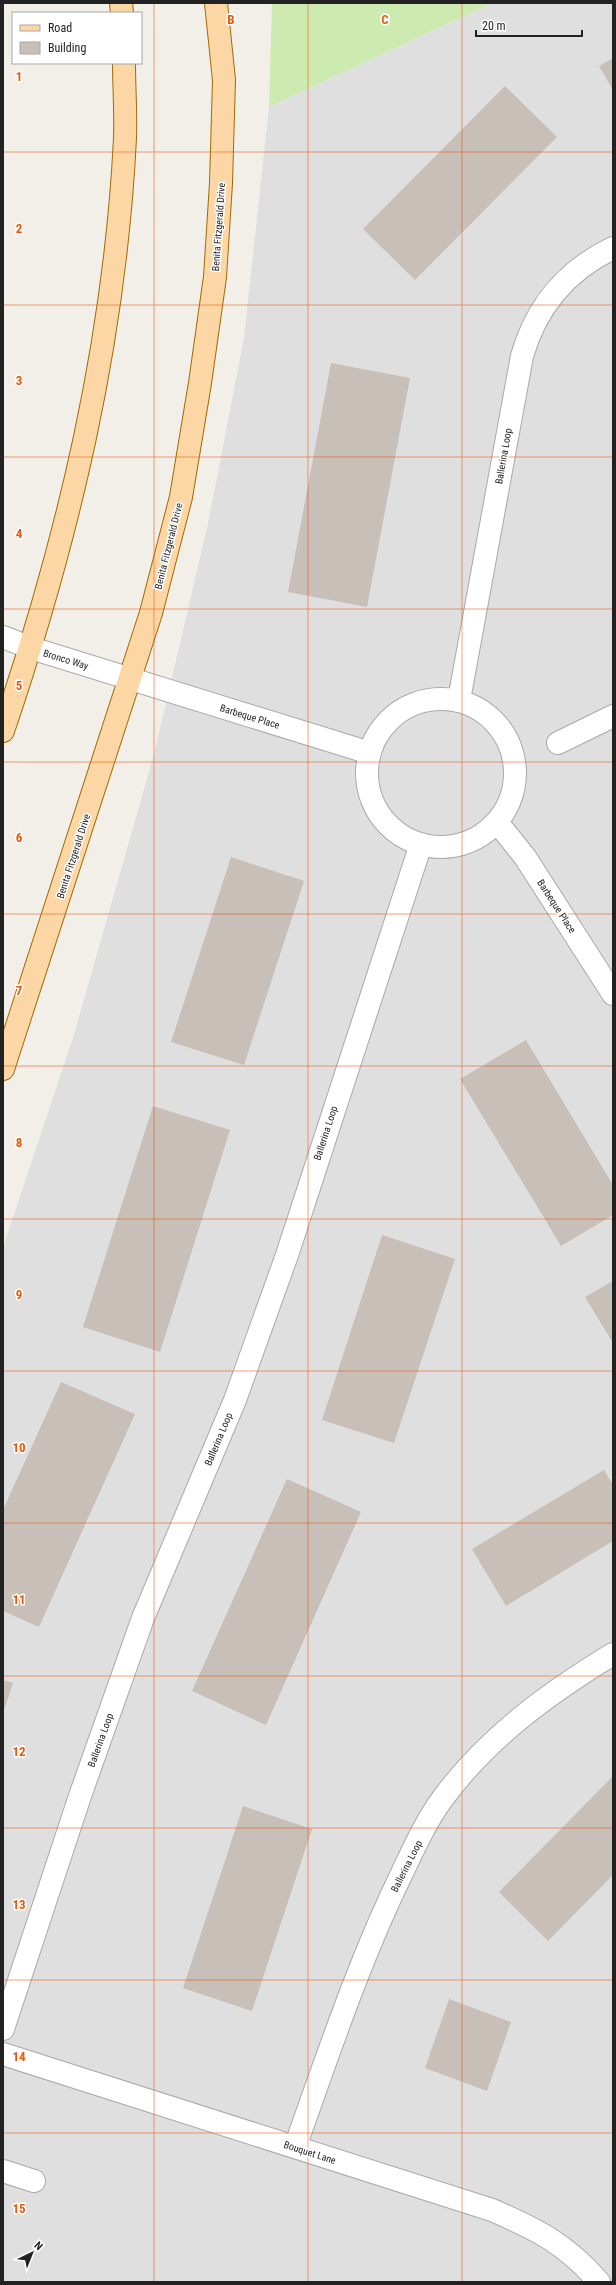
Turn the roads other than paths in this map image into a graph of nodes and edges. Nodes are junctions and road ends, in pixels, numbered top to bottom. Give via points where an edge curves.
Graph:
1 (216, 3) edge
2 (124, 64) edge
3 (613, 248) edge
4 (3, 637) edge
5 (31, 648) junction
6 (131, 678) junction
7 (459, 700) junction
8 (613, 716) edge
9 (3, 732) edge
10 (558, 743) dead end
11 (370, 753) junction
12 (497, 822) junction
13 (421, 844) junction
14 (613, 994) edge
15 (3, 1069) edge
16 (613, 1654) edge
17 (3, 2029) edge
18 (3, 2054) edge
19 (295, 2147) junction
20 (3, 2171) edge
21 (34, 2181) dead end
22 (599, 2282) edge

1 - 6 main road, Benita Fitzgerald Drive via 224,80 215,277 181,497
2 - 5 main road via 125,137 119,216 101,358 68,516
3 - 7 street, Ballerina Loop via 589,261 568,279 536,317 528,336 520,364
4 - 5 street, Bronco Way
5 - 6 street, Bronco Way
5 - 9 main road
6 - 11 street, Barbeque Place
6 - 15 main road, Benita Fitzgerald Drive
7 - 11 street via 437,698 414,703 394,715 379,732
7 - 12 street via 479,709 496,723 508,741 515,762 515,783 509,804
8 - 10 street
11 - 13 street via 367,776 371,799 383,819 400,834
12 - 13 street via 481,836 462,844 441,847
12 - 14 street, Barbeque Place via 525,857
13 - 17 street, Ballerina Loop via 287,1255 235,1400 143,1618 80,1796
16 - 19 street, Ballerina Loop via 543,1699 518,1720 488,1747 442,1799 388,1902 357,1976
18 - 19 street, Bouquet Lane
19 - 22 street, Bouquet Lane via 492,2210 536,2230 562,2246 582,2262
20 - 21 street

